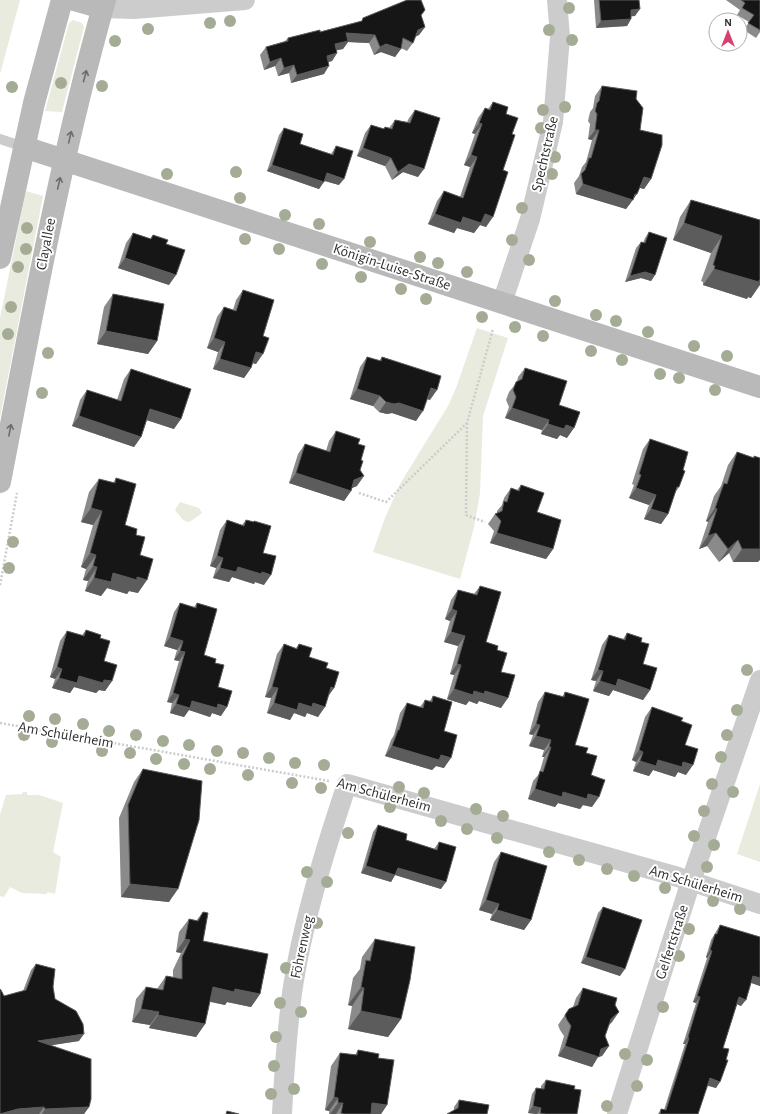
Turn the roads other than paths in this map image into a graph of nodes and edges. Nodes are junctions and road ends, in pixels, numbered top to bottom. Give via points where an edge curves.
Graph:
1 (62, 0) edge
2 (74, 0) edge
3 (245, 0) edge
4 (557, 0) edge
5 (104, 4) edge
6 (0, 139) edge
7 (24, 148) junction
8 (64, 161) junction
9 (0, 258) edge
10 (502, 303) junction
11 (760, 387) edge
12 (0, 482) edge
13 (760, 680) edge
14 (347, 784) joint
15 (692, 881) junction
16 (760, 904) edge
17 (282, 1114) edge
18 (617, 1114) edge

1 - 7 main road
2 - 5 main road
3 - 5 street via 134,9
4 - 10 street, Spechtstraße via 560,37 553,122 530,219
8 -> 5 main road, Clayallee
6 - 7 lane
7 - 8 main road, Königin-Luise-Straße
7 - 9 main road
8 - 10 main road, Königin-Luise-Straße
12 -> 8 main road, Clayallee
10 - 11 main road, Königin-Luise-Straße
13 - 15 street, Gelfertstraße
14 - 15 street, Am Schülerheim
14 - 17 street, Föhrenweg via 313,898 292,992
15 - 16 street, Am Schülerheim
15 - 18 street, Gelfertstraße

